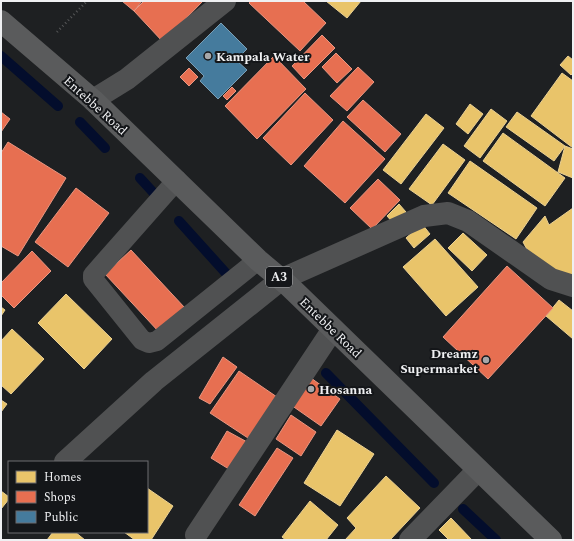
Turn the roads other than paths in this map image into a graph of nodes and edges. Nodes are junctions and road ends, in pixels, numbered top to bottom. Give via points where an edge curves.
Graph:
1 (225, 1) edge
2 (1, 21) edge
3 (92, 100) junction
4 (177, 180) junction
5 (258, 260) junction
6 (282, 280) junction
7 (573, 286) edge
8 (333, 329) junction
9 (66, 461) edge
10 (478, 470) junction
11 (196, 535) dead end
12 (410, 540) edge
13 (551, 540) edge

1 - 3 street via 127,79
2 - 3 main road, Entebbe Road / A3
3 - 4 main road, Entebbe Road / A3
4 - 5 main road, Entebbe Road / A3
4 - 5 lane via 93,279 142,340 149,343 157,342
5 - 6 main road, Entebbe Road / A3
6 - 7 street via 424,216 448,212 468,221 551,279
6 - 8 main road, Entebbe Road / A3
6 - 9 street via 154,381
8 - 10 main road, Entebbe Road / A3
8 - 11 street
10 - 12 street
10 - 13 main road, Entebbe Road / A3

